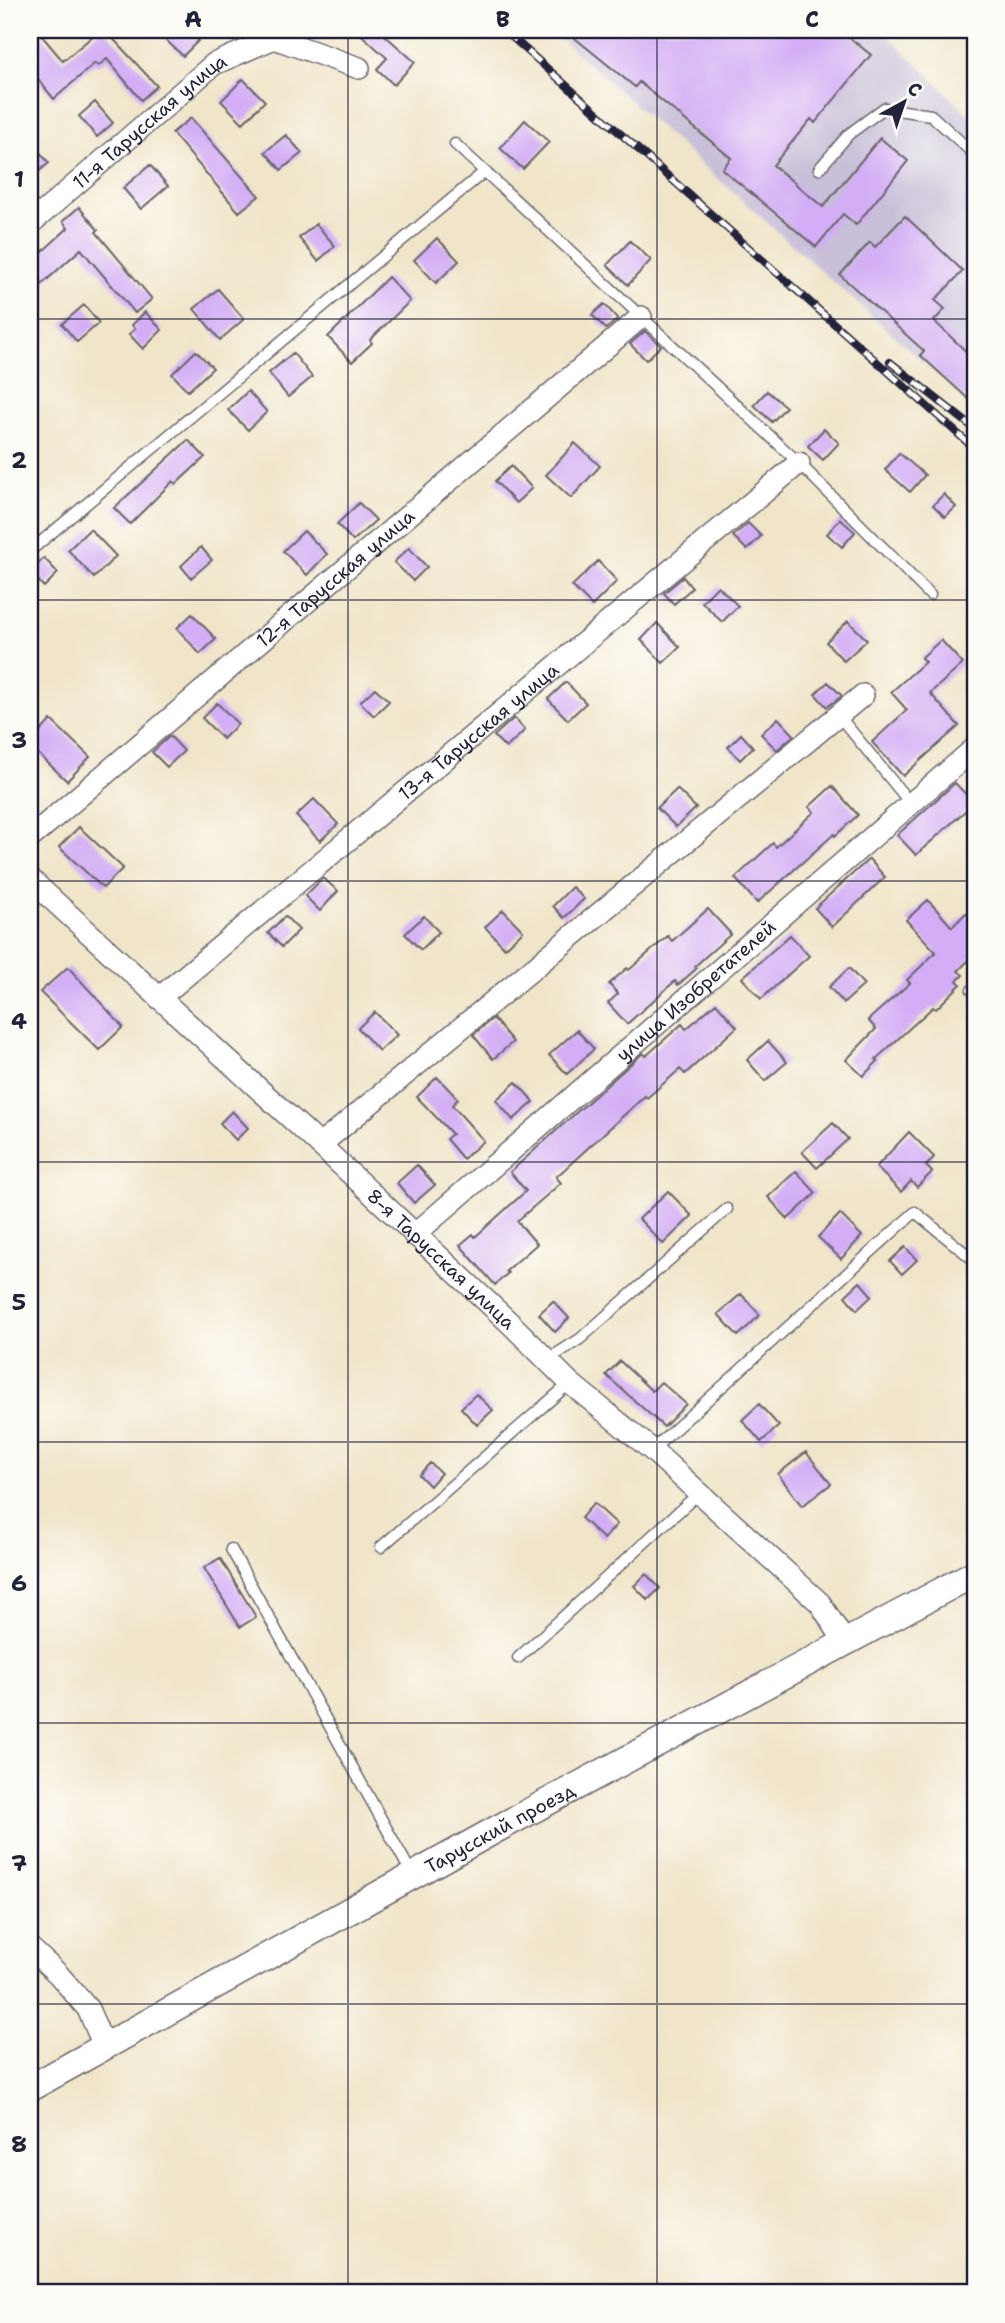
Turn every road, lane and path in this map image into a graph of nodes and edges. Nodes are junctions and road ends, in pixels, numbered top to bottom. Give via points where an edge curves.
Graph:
1 (359, 68) dead end
2 (454, 144) dead end
3 (975, 155) edge
4 (819, 169) dead end
5 (484, 172) junction
6 (34, 213) edge
7 (641, 317) junction
8 (799, 463) junction
9 (30, 551) edge
10 (930, 595) dead end
11 (863, 695) dead end
12 (839, 716) junction
13 (975, 748) edge
14 (911, 804) junction
15 (30, 838) edge
16 (30, 879) edge
17 (159, 998) junction
18 (320, 1145) junction
19 (727, 1209) dead end
20 (414, 1235) junction
21 (975, 1261) edge
22 (547, 1360) junction
23 (570, 1383) junction
24 (652, 1450) junction
25 (699, 1493) junction
26 (381, 1547) dead end
27 (231, 1549) dead end
28 (975, 1573) edge
29 (846, 1644) junction
30 (518, 1658) dead end
31 (413, 1876) junction
32 (30, 1948) edge
33 (105, 2048) junction
34 (30, 2088) edge

1 - 6 street, 11-я Тарусская улица via 274,38 215,64
2 - 5 lane
3 - 4 lane via 931,115 884,108 849,134
5 - 7 lane
5 - 9 lane
7 - 8 lane
7 - 15 street, 12-я Тарусская улица
8 - 10 lane
8 - 17 street, 13-я Тарусская улица
11 - 12 street
12 - 14 lane
12 - 18 street
13 - 14 street, улица Изобретателей
14 - 20 street, улица Изобретателей
16 - 17 street, 8-я Тарусская улица
17 - 18 street, 8-я Тарусская улица
18 - 20 street, 8-я Тарусская улица
19 - 22 lane via 580,1339
20 - 22 street, 8-я Тарусская улица
21 - 24 lane via 915,1212
22 - 23 street, 8-я Тарусская улица
23 - 24 street, 8-я Тарусская улица
23 - 26 lane
24 - 25 street, 8-я Тарусская улица
25 - 29 street, 8-я Тарусская улица via 820,1603
25 - 30 lane
27 - 31 lane
28 - 29 street, Тарусский проезд
29 - 31 street, Тарусский проезд
31 - 33 street, Тарусский проезд
32 - 33 street via 88,2010
33 - 34 street, Тарусский проезд

